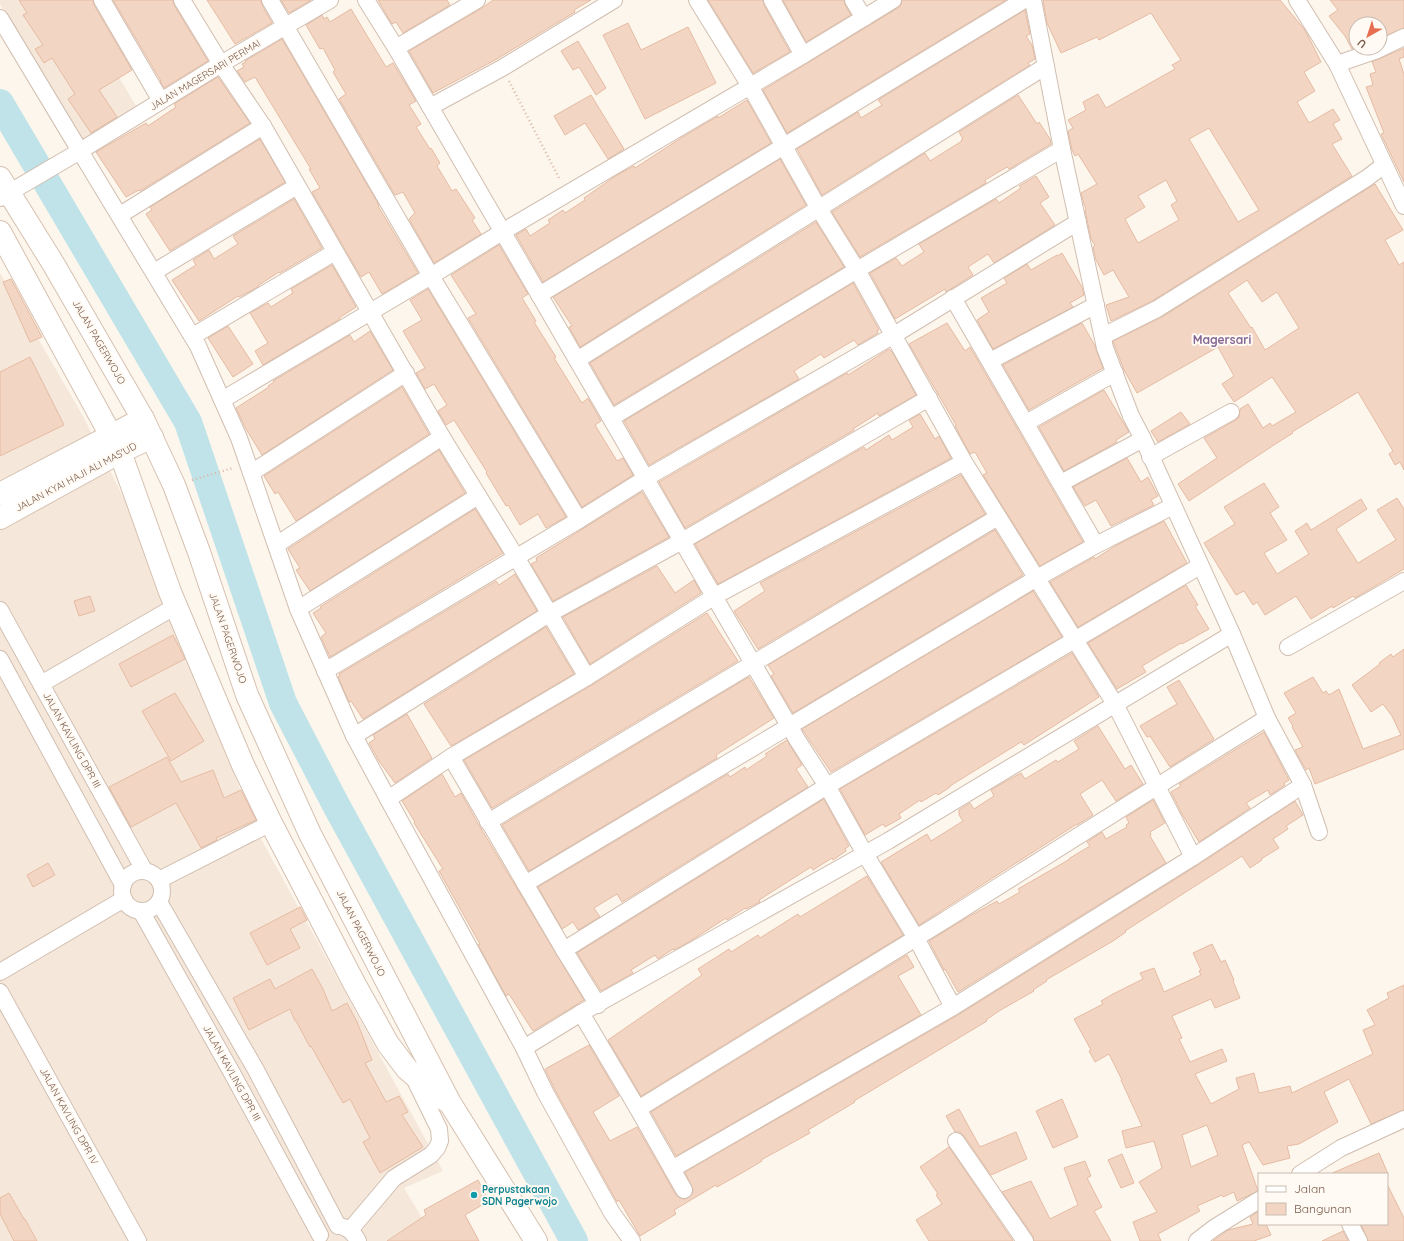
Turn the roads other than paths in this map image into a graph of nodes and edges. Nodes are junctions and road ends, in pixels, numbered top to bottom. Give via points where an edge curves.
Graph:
1 (102, 0) edge
2 (182, 0) edge
3 (270, 0) edge
4 (330, 0) edge
5 (366, 0) edge
6 (477, 0) edge
7 (614, 0) edge
8 (697, 0) edge
9 (772, 0) edge
10 (853, 0) edge
11 (893, 0) edge
12 (1024, 0) edge
13 (1034, 0) edge
14 (1297, 0) edge
15 (0, 18) edge
16 (864, 18) junction
17 (286, 27) junction
18 (1404, 37) edge
19 (396, 48) junction
20 (803, 55) junction
21 (220, 64) junction
22 (1337, 64) junction
23 (1046, 66) junction
24 (750, 86) junction
25 (161, 101) junction
26 (430, 107) junction
27 (263, 126) junction
28 (783, 147) junction
29 (1062, 149) junction
30 (80, 151) junction
31 (1384, 165) junction
32 (297, 186) junction
33 (7, 189) edge
34 (1404, 206) edge
35 (819, 209) junction
36 (120, 215) junction
37 (1078, 222) junction
38 (0, 232) edge
39 (502, 232) junction
40 (335, 252) junction
41 (857, 270) junction
42 (154, 272) junction
43 (431, 276) junction
44 (539, 295) junction
45 (953, 298) junction
46 (1096, 305) junction
47 (370, 312) junction
48 (894, 335) junction
49 (193, 336) junction
50 (1102, 336) junction
51 (578, 360) junction
52 (990, 361) junction
53 (406, 373) junction
54 (1115, 373) junction
55 (929, 398) junction
56 (222, 400) junction
57 (1231, 412) dead end
58 (611, 418) junction
59 (1026, 423) junction
60 (148, 428) junction
61 (442, 437) junction
62 (1143, 439) junction
63 (116, 444) junction
64 (1150, 457) junction
65 (964, 462) junction
66 (251, 473) junction
67 (646, 478) junction
68 (1062, 483) junction
69 (0, 494) edge
70 (478, 496) junction
71 (1173, 506) junction
72 (998, 517) junction
73 (0, 518) edge
74 (579, 520) junction
75 (682, 541) junction
76 (276, 545) junction
77 (1096, 545) junction
78 (516, 557) junction
79 (1200, 566) junction
80 (1037, 578) junction
81 (1404, 581) edge
82 (715, 596) junction
83 (176, 606) junction
84 (298, 608) junction
85 (0, 610) edge
86 (549, 614) junction
87 (1232, 634) junction
88 (1075, 640) junction
89 (1288, 647) dead end
90 (0, 659) edge
91 (753, 663) junction
92 (325, 671) junction
93 (587, 677) junction
94 (41, 684) junction
95 (1115, 704) junction
96 (1267, 718) junction
97 (790, 725) junction
98 (354, 736) junction
99 (451, 757) junction
100 (1157, 785) junction
101 (1303, 785) junction
102 (827, 786) junction
103 (388, 799) junction
104 (488, 822) junction
105 (271, 823) junction
106 (1319, 832) dead end
107 (865, 854) junction
108 (1193, 857) junction
109 (144, 870) junction
110 (159, 880) junction
111 (525, 884) junction
112 (124, 892) junction
113 (159, 902) junction
114 (141, 911) junction
115 (916, 938) junction
116 (564, 950) junction
117 (379, 968) junction
118 (0, 972) edge
119 (354, 983) junction
120 (0, 992) edge
121 (598, 1005) junction
122 (953, 1007) junction
123 (582, 1013) junction
124 (524, 1048) junction
125 (411, 1073) junction
126 (450, 1103) junction
127 (638, 1108) junction
128 (1404, 1119) edge
129 (956, 1141) dead end
130 (1321, 1168) edge
131 (672, 1169) junction
132 (1304, 1173) edge
133 (684, 1190) dead end
134 (1258, 1201) edge
135 (1351, 1225) edge
136 (349, 1232) edge
137 (319, 1238) edge
138 (138, 1241) edge
139 (536, 1241) edge
140 (632, 1241) edge
141 (1025, 1241) edge
142 (1197, 1241) edge
143 (1359, 1241) edge

1 - 25 street
2 - 21 street
3 - 17 street
4 - 17 street, JALAN MAGERSARI PERMAI
5 - 19 street
6 - 19 street
7 - 26 street via 502,68
8 - 24 street
9 - 20 street
10 - 16 street
11 - 16 street
12 - 28 street
13 - 23 street
14 - 22 street
15 - 30 street
16 - 20 street
17 - 21 street, JALAN MAGERSARI PERMAI
17 - 43 street
18 - 22 street via 1375,51
19 - 26 street
20 - 24 street
21 - 25 street, JALAN MAGERSARI PERMAI
21 - 27 street
22 - 31 street
23 - 29 street
23 - 35 street
24 - 28 street
24 - 39 street
25 - 30 street, JALAN MAGERSARI PERMAI
26 - 39 street
27 - 32 street
27 - 36 street
28 - 35 street
28 - 44 street
29 - 37 street
29 - 41 street
30 - 33 street, JALAN MAGERSARI PERMAI
30 - 36 street
31 - 34 street
31 - 50 street via 1157,309
32 - 40 street
32 - 42 street
33 - 60 main road, JALAN PAGERWOJO
35 - 41 street
35 - 51 street
36 - 42 street
37 - 45 street
37 - 46 street
38 - 63 main road, JALAN PAGERWOJO
39 - 43 street
39 - 44 street
40 - 47 street
40 - 49 street
41 - 48 street
41 - 58 street
42 - 49 street
43 - 47 street
43 - 74 street
44 - 51 street
45 - 48 street
45 - 52 street
46 - 50 street
46 - 52 street
47 - 53 street
47 - 56 street
48 - 55 street
48 - 67 street
49 - 56 street
50 - 54 street
51 - 58 street
52 - 59 street
53 - 61 street
53 - 66 street
54 - 59 street
54 - 62 street via 1131,416
55 - 65 street
55 - 75 street
56 - 66 street
57 - 64 street
58 - 67 street
59 - 68 street
60 - 63 main road, JALAN KYAI HAJI ALI MAS'UD
60 - 117 main road, JALAN PAGERWOJO via 172,479 247,695 310,834
61 - 70 street
61 - 76 street
62 - 64 street
62 - 68 street
63 - 69 main road, JALAN KYAI HAJI ALI MAS'UD
63 - 73 main road, JALAN KYAI HAJI ALI MAS'UD
63 - 83 main road, JALAN PAGERWOJO
64 - 71 street
65 - 72 street
65 - 82 street
66 - 76 street
67 - 74 street
67 - 75 street
68 - 77 street
70 - 78 street
70 - 84 street
71 - 77 street
71 - 79 street
72 - 80 street
72 - 91 street
74 - 78 street
75 - 82 street
75 - 86 street
76 - 84 street
77 - 80 street
78 - 86 street
78 - 92 street
79 - 87 street
79 - 88 street
80 - 88 street
80 - 97 street
81 - 89 street
82 - 91 street
82 - 93 street
83 - 94 street
83 - 105 main road, JALAN PAGERWOJO via 243,765
84 - 92 street
85 - 94 street, JALAN KAVLING DPR III
86 - 93 street
86 - 98 street
87 - 95 street
87 - 96 street
88 - 95 street
88 - 102 street
90 - 112 street
91 - 97 street
91 - 104 street
92 - 98 street
93 - 99 street
94 - 109 street, JALAN KAVLING DPR III
95 - 100 street
95 - 107 street
96 - 100 street
96 - 101 street
97 - 102 street
97 - 111 street
98 - 103 street
99 - 103 street
99 - 104 street
100 - 108 street
100 - 115 street
101 - 106 street
101 - 108 street
102 - 107 street
102 - 116 street
103 - 124 street
104 - 111 street
105 - 110 street
105 - 119 main road, JALAN PAGERWOJO
107 - 115 street
107 - 121 street
108 - 122 street
109 - 110 street via 153,873
109 - 112 street via 131,874 126,879
110 - 113 street via 163,888
111 - 116 street
112 - 114 street via 128,905
112 - 118 street
113 - 114 street via 154,907
113 - 136 street
114 - 137 street, JALAN KAVLING DPR III via 236,1080
115 - 122 street
115 - 127 street
116 - 121 street
117 - 119 main road
117 - 126 main road, JALAN PAGERWOJO
119 - 125 main road, JALAN PAGERWOJO via 388,1044
120 - 138 street, JALAN KAVLING DPR IV
121 - 123 street
122 - 131 street
123 - 124 street
123 - 127 street
124 - 140 street via 545,1092 612,1213
125 - 126 main road, JALAN PAGERWOJO
125 - 136 street via 439,1129 440,1141 431,1155 394,1178
126 - 139 main road, JALAN PAGERWOJO
127 - 131 street
128 - 130 street via 1341,1148
129 - 141 street
130 - 132 street
131 - 133 street
134 - 142 street
135 - 143 street
136 - 137 street via 331,1227

